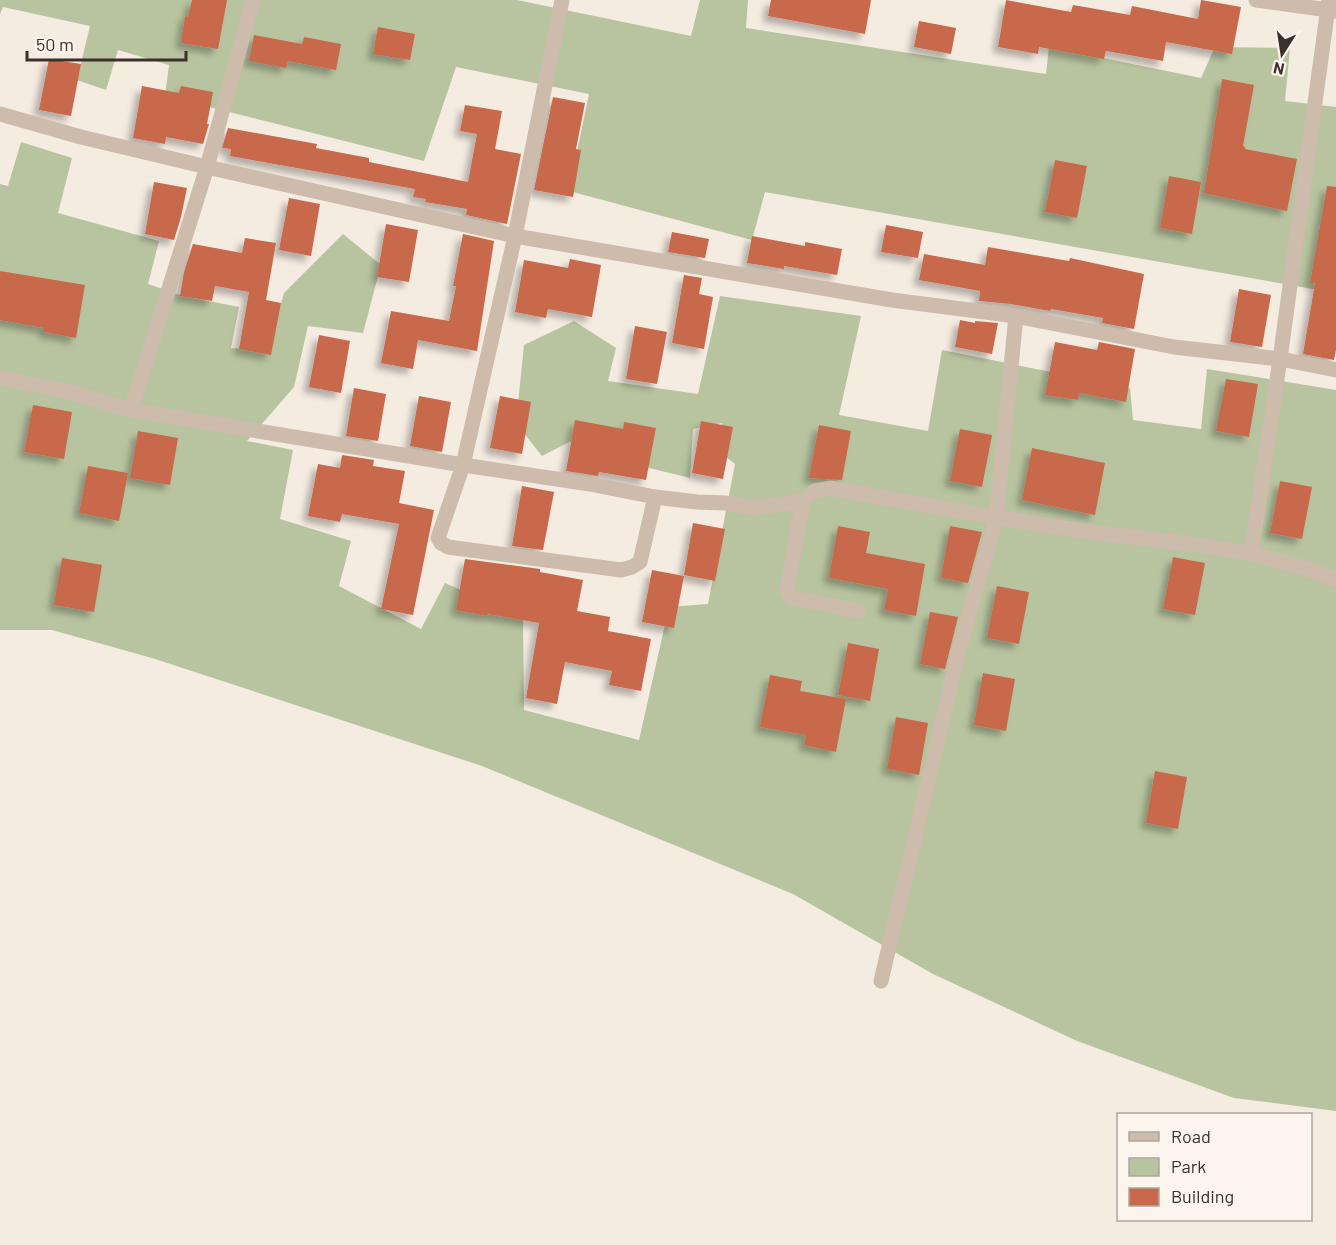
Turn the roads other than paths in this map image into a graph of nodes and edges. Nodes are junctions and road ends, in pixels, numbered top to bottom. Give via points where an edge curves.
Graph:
1 (253, 0) edge
2 (562, 0) edge
3 (1256, 0) edge
4 (1331, 7) edge
5 (0, 114) edge
6 (207, 167) junction
7 (515, 236) junction
8 (1016, 316) junction
9 (1280, 359) junction
10 (1336, 370) edge
11 (0, 378) edge
12 (131, 410) junction
13 (463, 465) junction
14 (655, 497) junction
15 (803, 501) junction
16 (996, 519) junction
17 (1251, 554) junction
18 (1336, 580) edge
19 (859, 611) dead end
20 (881, 981) dead end

1 - 6 street
2 - 7 street
3 - 4 street
4 - 9 street
5 - 6 street
6 - 7 street
6 - 12 street
7 - 8 street via 892,300
7 - 13 street
8 - 9 street via 1174,346
8 - 16 street
9 - 10 street
9 - 17 street
11 - 12 street via 66,391
12 - 13 street
13 - 14 street
13 - 14 street via 438,538 448,547 621,570 640,562
14 - 15 street via 755,508
15 - 16 street via 814,491 830,488
15 - 19 street via 788,594
16 - 17 street
16 - 20 street via 958,654
17 - 18 street via 1314,570

